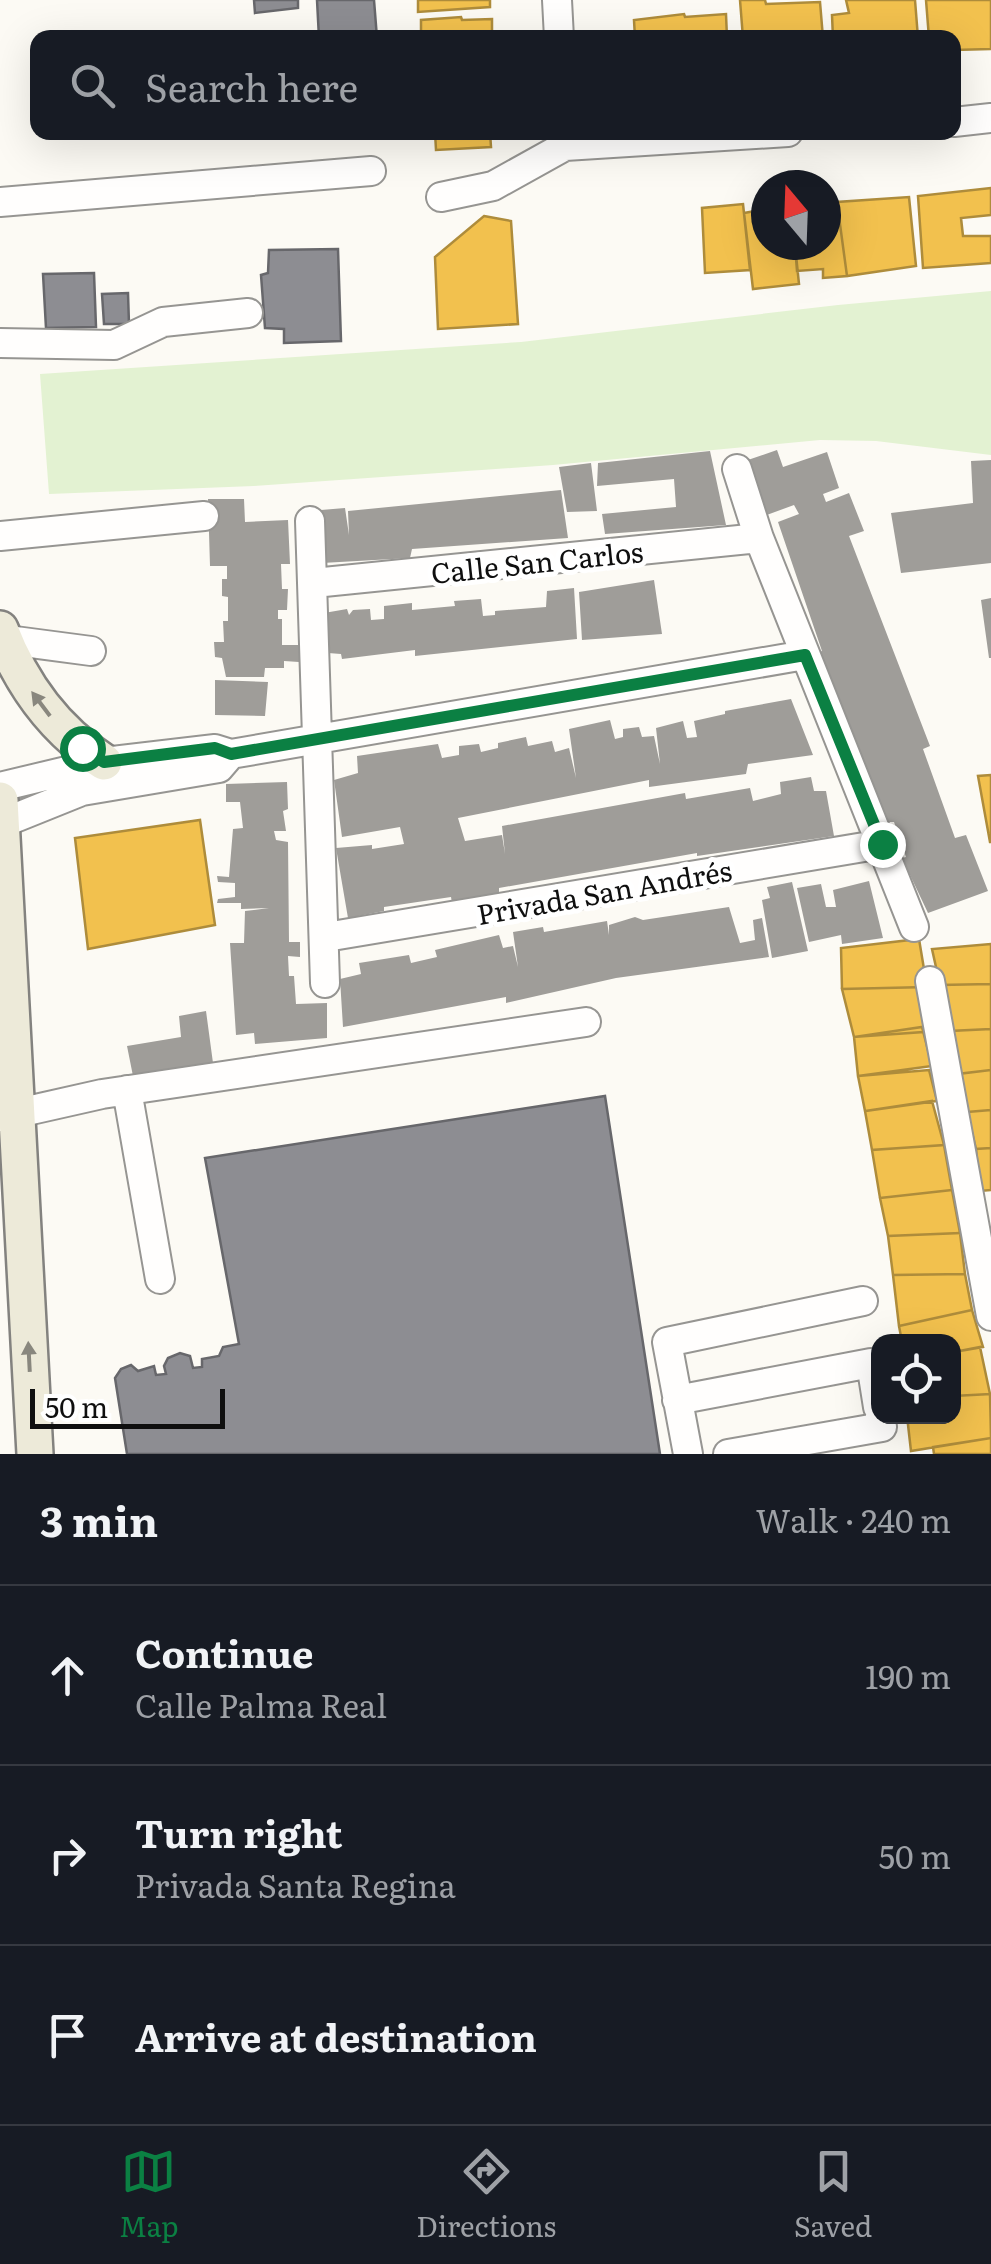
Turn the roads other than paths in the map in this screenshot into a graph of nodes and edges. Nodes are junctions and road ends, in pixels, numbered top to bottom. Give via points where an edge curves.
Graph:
1 (557, 0) edge
2 (559, 30) edge
3 (991, 118) edge
4 (961, 121) edge
5 (563, 140) edge
6 (371, 171) dead end
7 (441, 197) dead end
8 (0, 202) edge
9 (248, 313) dead end
10 (0, 342) edge
11 (737, 469) dead end
12 (204, 516) dead end
13 (310, 521) dead end
14 (0, 536) edge
15 (759, 538) junction
16 (314, 583) junction
17 (1, 636) edge
18 (90, 651) dead end
19 (805, 655) junction
20 (316, 739) junction
21 (106, 774) junction
22 (0, 787) edge
23 (0, 800) edge
24 (0, 824) edge
25 (882, 844) junction
26 (914, 927) dead end
27 (326, 937) junction
28 (930, 982) dead end
29 (325, 983) dead end
30 (586, 1022) dead end
31 (127, 1090) junction
32 (8, 1116) edge
33 (160, 1279) dead end
34 (863, 1302) dead end
35 (991, 1316) edge
36 (871, 1363) edge
37 (677, 1400) junction
38 (881, 1424) edge
39 (35, 1454) edge
40 (688, 1454) edge
41 (728, 1454) edge

1 - 2 street
3 - 4 street
5 - 7 street via 493,186
6 - 8 street
9 - 10 street via 163,322 114,344
11 - 15 street
12 - 14 street
13 - 16 street
15 - 16 street, Calle San Carlos
15 - 19 street
16 - 20 street
17 - 18 street
21 -> 17 main road via 60,728 13,664
19 - 20 street
19 - 25 street
20 - 21 street via 231,754 215,748
20 - 27 street
21 - 22 street
21 - 24 street via 82,792
23 - 24 main road
24 - 32 main road
25 - 26 street
25 - 27 street, Privada San Andrés
27 - 29 street
28 - 35 street
30 - 31 street
31 - 32 street
31 - 33 street
39 -> 32 main road
34 - 37 street via 667,1342
36 - 37 street
37 - 40 street
38 - 41 street

